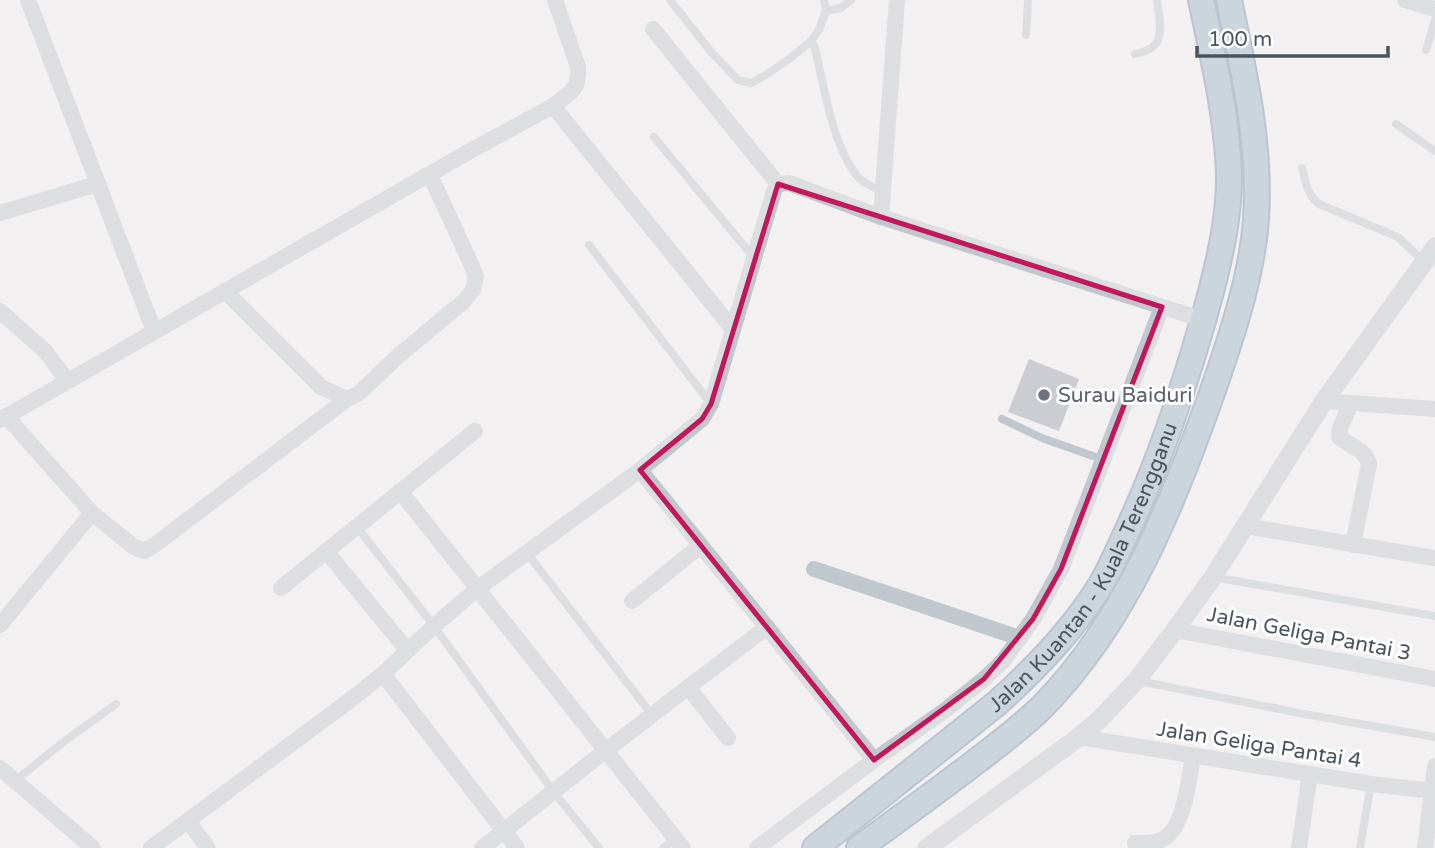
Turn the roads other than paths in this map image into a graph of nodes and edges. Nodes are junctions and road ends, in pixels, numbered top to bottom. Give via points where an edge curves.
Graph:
1 (28, 0) edge
2 (555, 0) edge
3 (670, 0) edge
4 (824, 0) edge
5 (851, 0) edge
6 (897, 0) edge
7 (1028, 0) edge
8 (1157, 0) edge
9 (1201, 0) edge
10 (1229, 0) edge
11 (1405, 0) edge
12 (1435, 9) edge
13 (826, 11) junction
14 (1435, 20) edge
15 (653, 29) dead end
16 (1026, 35) dead end
17 (811, 41) junction
18 (1426, 50) dead end
19 (1135, 54) dead end
20 (553, 106) junction
21 (1396, 124) dead end
22 (654, 137) dead end
23 (1435, 151) edge
24 (1302, 168) dead end
25 (430, 175) junction
26 (97, 184) junction
27 (778, 184) junction
28 (883, 192) junction
29 (0, 213) edge
30 (881, 217) junction
31 (589, 245) dead end
32 (1429, 255) edge
33 (754, 258) junction
34 (225, 290) junction
35 (1162, 307) junction
36 (0, 311) edge
37 (1204, 320) junction
38 (733, 328) junction
39 (154, 331) junction
40 (67, 380) junction
41 (346, 399) junction
42 (1324, 401) junction
43 (1351, 403) junction
44 (711, 404) junction
45 (1435, 409) edge
46 (3, 418) edge
47 (1002, 419) dead end
48 (475, 430) dead end
49 (1104, 460) junction
50 (640, 470) junction
51 (400, 491) junction
52 (92, 513) junction
53 (1245, 526) junction
54 (357, 527) junction
55 (1353, 545) junction
56 (700, 546) junction
57 (326, 551) junction
58 (527, 553) junction
59 (1435, 558) edge
60 (814, 569) dead end
61 (1213, 577) junction
62 (281, 588) dead end
63 (477, 589) junction
64 (632, 601) dead end
65 (1435, 616) edge
66 (0, 625) edge
67 (433, 626) junction
68 (767, 627) junction
69 (1175, 630) junction
70 (1020, 638) junction
71 (407, 650) junction
72 (383, 674) junction
73 (1435, 679) edge
74 (1136, 681) junction
75 (688, 687) junction
76 (116, 704) dead end
77 (652, 715) junction
78 (1079, 737) junction
79 (1435, 737) edge
80 (728, 738) dead end
81 (605, 751) junction
82 (1194, 756) junction
83 (874, 760) junction
84 (1435, 766) edge
85 (0, 768) edge
86 (1310, 774) junction
87 (15, 781) junction
88 (1371, 784) junction
89 (553, 791) junction
90 (1433, 791) junction
91 (188, 821) junction
92 (504, 831) junction
93 (1135, 843) dead end
94 (674, 845) edge
95 (93, 848) edge
96 (151, 848) edge
97 (208, 848) edge
98 (482, 848) edge
99 (517, 848) edge
100 (599, 848) edge
101 (757, 848) edge
102 (815, 848) edge
103 (859, 848) edge
104 (927, 848) edge
105 (1299, 848) edge
106 (1360, 848) edge
107 (1425, 848) edge

1 - 26 street
2 - 20 street via 579,67 576,85
3 - 17 lane via 738,80 751,83 766,75
4 - 13 lane
5 - 13 lane
6 - 28 street
7 - 16 lane
8 - 19 lane via 1158,39 1149,52
9 - 37 highway, Jalan Kuantan - Kuala Terengganu via 1229,178 1225,231
10 - 103 highway, Jalan Kuantan - Kuala Terengganu via 1255,148 1256,220 1251,258 1226,354 1147,555 1102,634 1042,707
11 - 12 street
13 - 17 lane
14 - 18 lane
15 - 27 street
17 - 28 lane via 831,121 849,165 860,180
20 - 25 street
20 - 38 street
21 - 23 lane
22 - 33 lane
24 - 32 lane via 1308,191 1319,204
25 - 34 street
25 - 41 street via 472,266 476,277 473,290 358,394
26 - 29 street
26 - 39 street
27 - 30 street via 789,183
27 - 33 street
28 - 30 street
30 - 35 street
31 - 44 lane
32 - 42 street
33 - 38 street
34 - 39 street
34 - 41 street via 321,387
35 - 37 street
35 - 49 street
36 - 40 street via 44,351
37 - 102 highway, Jalan Kuantan - Kuala Terengganu via 1139,508 1107,575 1083,612 996,704
38 - 44 street
39 - 40 street
40 - 46 street
41 - 52 street via 144,551
42 - 43 street
42 - 53 street
43 - 45 street
43 - 55 street via 1339,437 1363,453 1370,464
44 - 50 street via 702,419
46 - 52 street
47 - 49 lane
48 - 51 street
49 - 70 street via 1061,569
50 - 56 street
50 - 58 street
51 - 54 street
51 - 63 street
52 - 66 street
53 - 55 street
53 - 61 street
54 - 57 street
54 - 67 lane
55 - 59 street
56 - 64 street
56 - 68 street
57 - 62 street
57 - 71 street
58 - 63 street
58 - 77 lane
60 - 70 street
61 - 65 lane
61 - 69 street
63 - 67 street
63 - 81 street
67 - 71 street
67 - 89 lane
68 - 75 street
68 - 83 street
69 - 73 street, Jalan Geliga Pantai 3
69 - 74 street
70 - 83 street via 984,678
71 - 72 street
72 - 91 street
72 - 92 street
74 - 78 street
74 - 79 lane
75 - 77 street
75 - 80 street
76 - 87 lane
77 - 81 street
78 - 82 street, Jalan Geliga Pantai 4
78 - 104 street
81 - 89 street
81 - 94 street
82 - 86 street, Jalan Geliga Pantai 4
82 - 93 street via 1181,815 1171,833 1158,842
83 - 101 street
84 - 90 street
85 - 87 street
86 - 88 street, Jalan Geliga Pantai 4
86 - 105 street
87 - 95 street
88 - 90 street, Jalan Geliga Pantai 4
88 - 106 lane
89 - 92 street
89 - 100 lane
90 - 107 street
91 - 96 street
91 - 97 street
92 - 98 street
92 - 99 street

